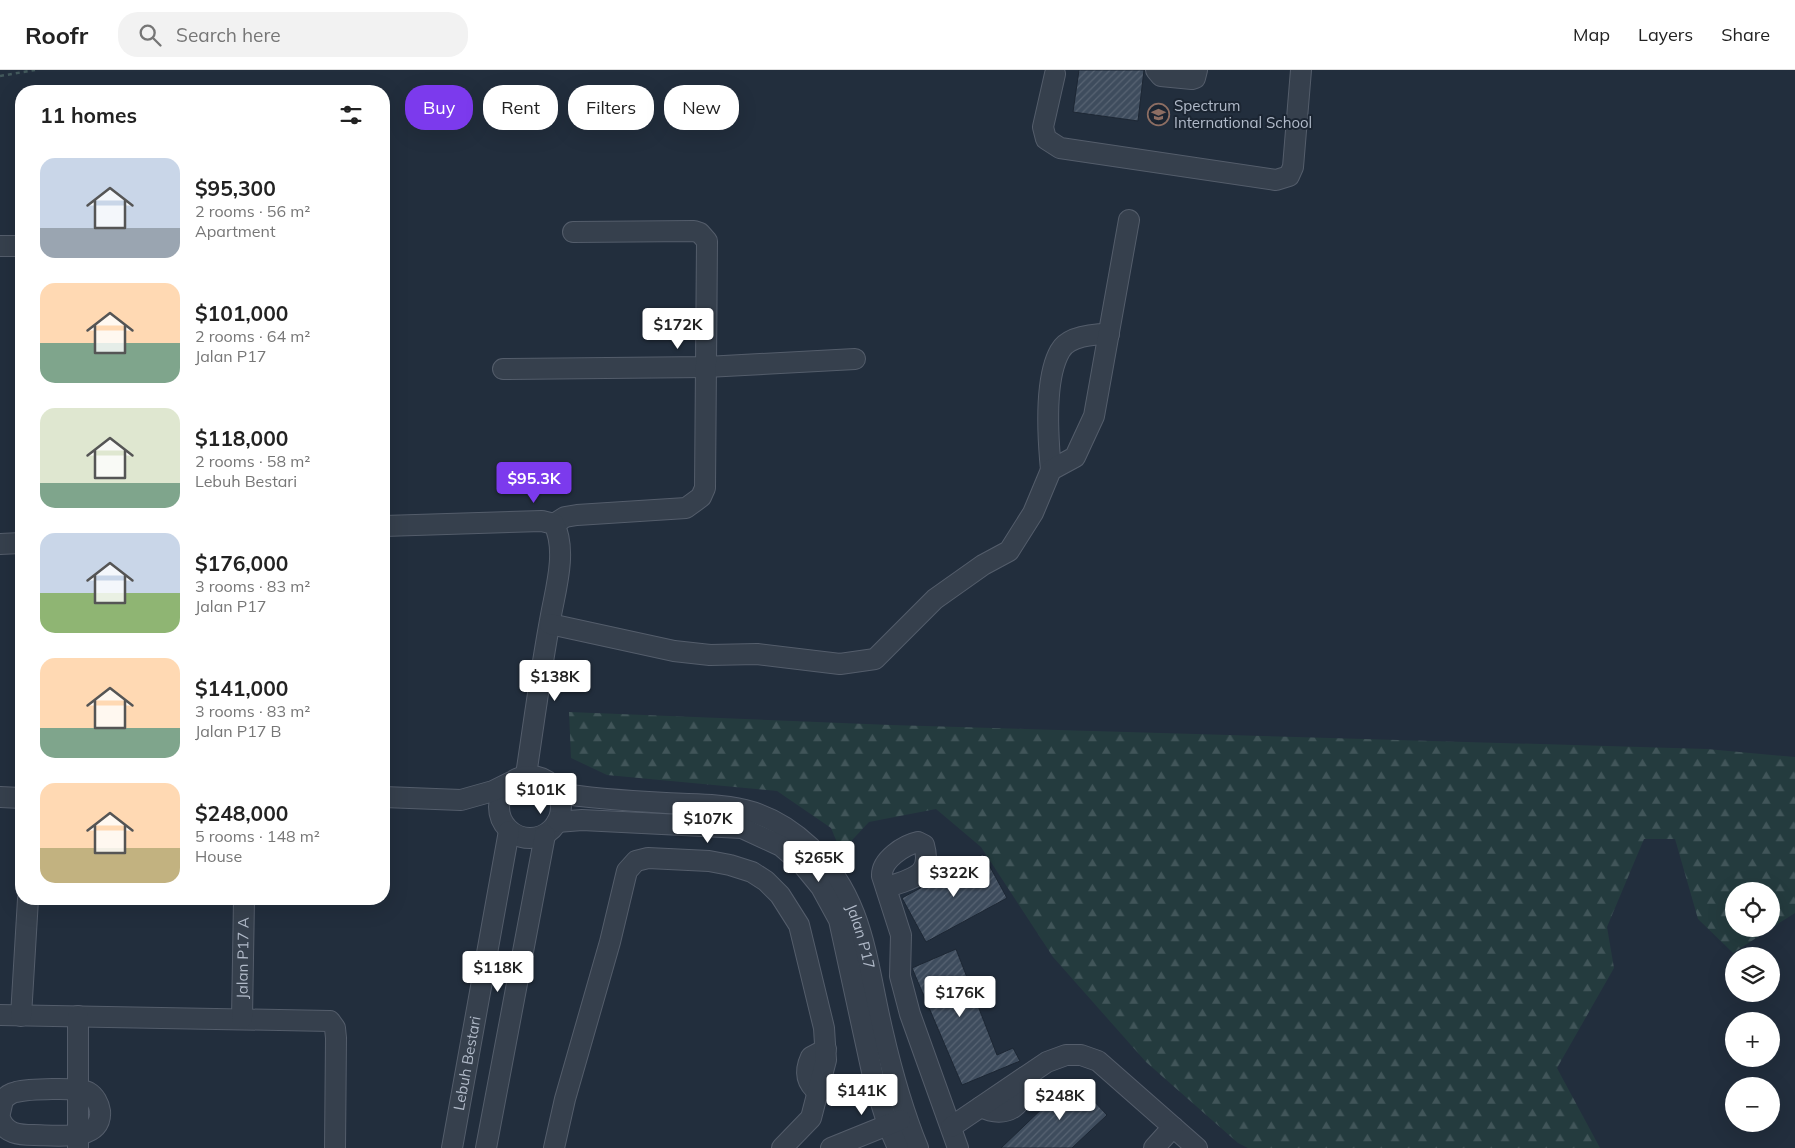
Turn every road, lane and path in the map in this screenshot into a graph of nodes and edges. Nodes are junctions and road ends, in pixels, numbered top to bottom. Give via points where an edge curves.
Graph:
1 (35, 70) edge
2 (1156, 70) edge
3 (1197, 70) edge
4 (1301, 70) edge
5 (1055, 74) dead end
6 (0, 76) edge
7 (1129, 220) dead end
8 (573, 232) dead end
9 (0, 246) edge
10 (15, 246) edge
11 (1109, 334) junction
12 (855, 359) dead end
13 (706, 367) junction
14 (503, 369) dead end
15 (1051, 470) junction
16 (554, 524) junction
17 (390, 526) edge
18 (15, 543) edge
19 (0, 544) edge
20 (550, 624) junction
21 (517, 779) junction
22 (558, 793) junction
23 (0, 797) edge
24 (390, 797) edge
25 (15, 798) edge
26 (461, 800) junction
27 (504, 823) junction
28 (551, 828) junction
29 (886, 888) dead end
30 (28, 905) edge
31 (244, 905) edge
32 (0, 1015) edge
33 (21, 1016) junction
34 (78, 1016) junction
35 (242, 1018) junction
36 (77, 1090) junction
37 (0, 1113) edge
38 (0, 1118) edge
39 (897, 1122) junction
40 (951, 1127) junction
41 (1173, 1127) junction
42 (78, 1142) edge
43 (335, 1148) edge
44 (452, 1148) edge
45 (486, 1148) edge
46 (554, 1148) edge
47 (782, 1148) edge
48 (831, 1148) edge
49 (898, 1148) edge
50 (918, 1148) edge
51 (958, 1148) edge
52 (1154, 1148) edge
53 (1197, 1148) edge

1 - 6 path
2 - 3 street via 1162,76 1192,79
4 - 5 street via 1293,167 1289,176 1276,180 1060,148 1046,139 1043,127
7 - 11 street
8 - 13 street via 694,231 704,236 708,250
9 - 10 street
11 - 15 street via 1094,416 1075,457
11 - 15 street via 1081,336 1060,350 1053,374 1048,416
12 - 13 street
13 - 14 street
13 - 16 street via 705,488 701,497 686,508 577,515 565,517
15 - 20 street via 1033,513 1009,551 935,599 875,659 840,664 757,654 710,655 674,651
16 - 17 street via 542,521
16 - 20 street via 559,534 559,549
18 - 19 street
20 - 21 street
21 - 22 street via 546,780
21 - 26 street via 493,791
21 - 27 street via 498,802
22 - 28 street via 561,802
22 - 39 street, Jalan P17 via 611,800 722,805 767,817 799,837 822,859 838,877 860,930 883,1034
23 - 25 street
24 - 26 street
26 - 27 street
27 - 28 street via 520,837 533,838
27 - 44 street, Lebuh Bestari
28 - 39 street, Jalan P17 via 582,820 742,828 781,846 822,887 839,920 874,1081
28 - 45 street
29 - 40 street via 901,935 900,976 910,1014
30 - 33 street
31 - 35 street, Jalan P17 A
32 - 33 street
33 - 34 street
34 - 35 street
34 - 36 street
35 - 43 street via 330,1021 335,1028
36 - 37 street via 16,1092 3,1100
36 - 42 street
38 - 42 street via 9,1131 20,1135
39 - 48 street
39 - 49 street, Jalan P17
39 - 50 street, Jalan P17
40 - 41 street via 1047,1062 1066,1055 1069,1047 1098,1061
40 - 51 street
41 - 52 street
41 - 53 street
46 - 47 street via 627,872 636,861 648,858 730,865 752,872 780,894 801,933 826,1049 819,1093 811,1118

